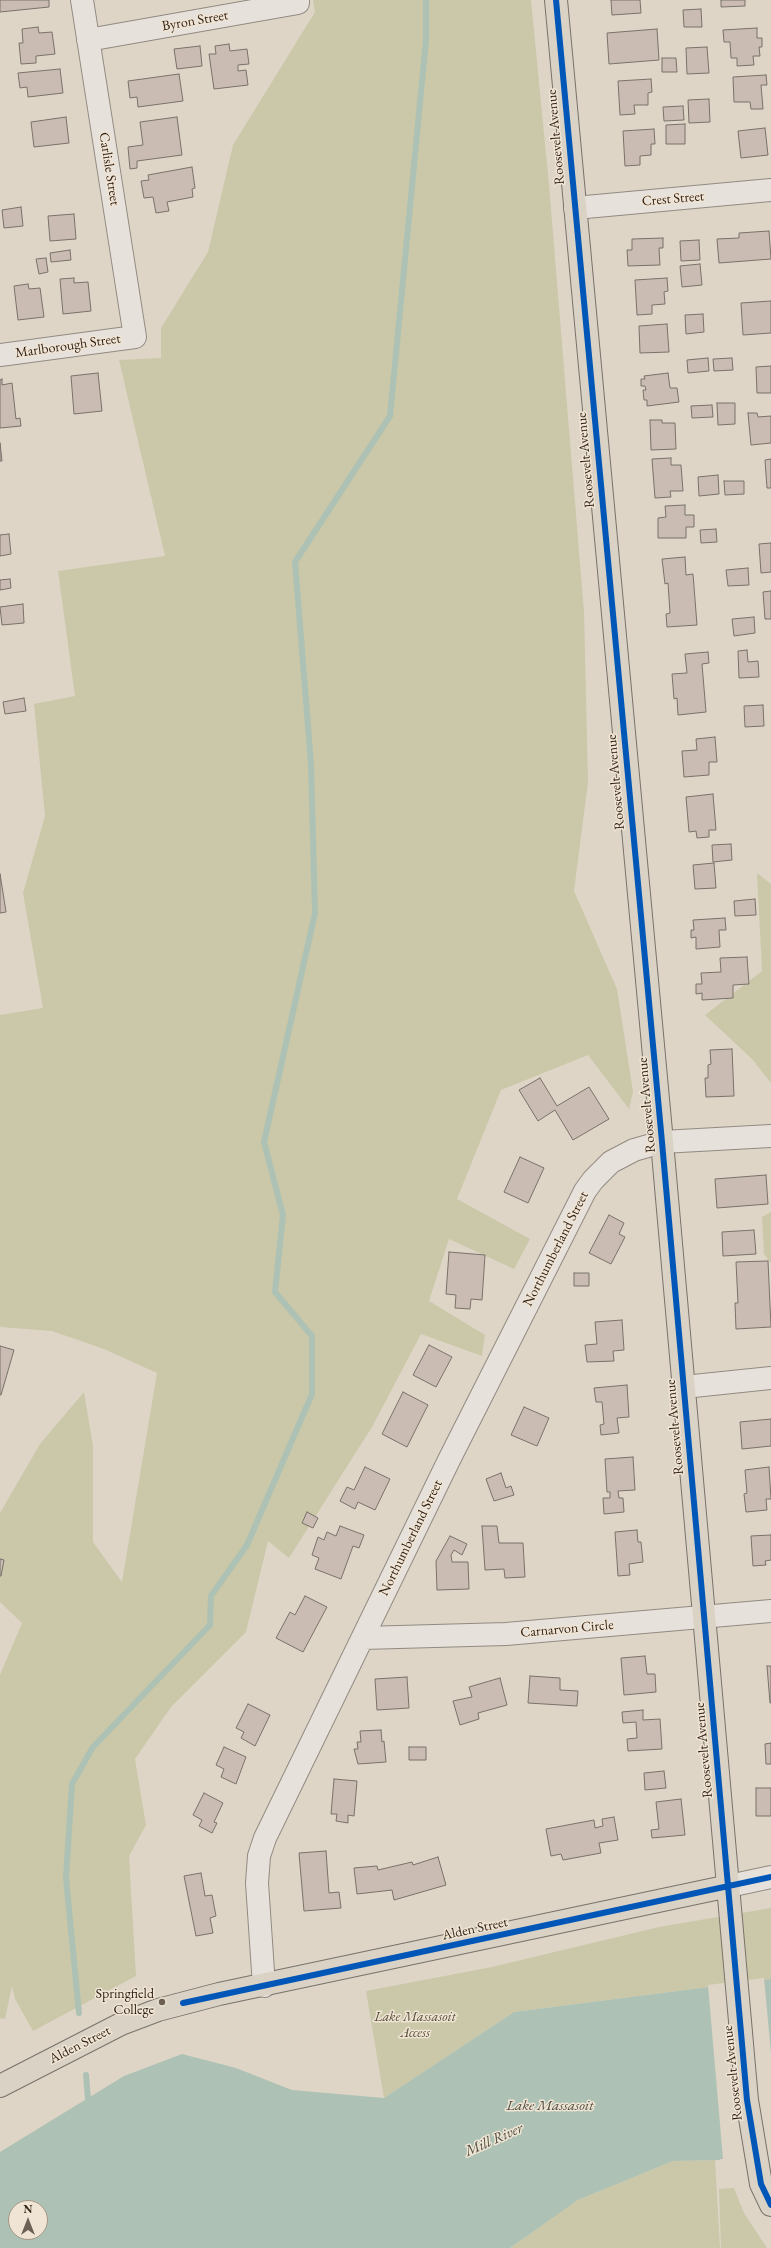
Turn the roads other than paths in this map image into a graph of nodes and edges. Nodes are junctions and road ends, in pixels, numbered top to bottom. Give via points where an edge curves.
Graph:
1 (82, 0) edge
2 (298, 0) edge
3 (556, 0) edge
4 (88, 40) junction
5 (771, 190) edge
6 (575, 208) junction
7 (135, 337) joint
8 (0, 355) edge
9 (771, 1136) edge
10 (662, 1142) junction
11 (771, 1378) edge
12 (684, 1386) junction
13 (771, 1611) edge
14 (704, 1617) junction
15 (363, 1638) junction
16 (771, 1877) edge
17 (729, 1886) junction
18 (264, 1986) junction
19 (0, 2086) edge
20 (771, 2205) edge

1 - 4 street, Carlisle Street
2 - 4 street, Byron Street via 298,3
3 - 6 main road, Roosevelt Avenue
4 - 7 street, Carlisle Street
5 - 6 street, Crest Street
6 - 10 main road, Roosevelt Avenue
7 - 8 street, Marlborough Street
9 - 10 street
10 - 12 main road, Roosevelt Avenue
10 - 15 street, Northumberland Street via 621,1156 601,1171 585,1191 449,1460
11 - 12 street
12 - 14 main road, Roosevelt Avenue
13 - 14 street, Carnarvon Circle
14 - 15 street, Carnarvon Circle via 506,1634
14 - 17 main road, Roosevelt Avenue
15 - 18 street, Northumberland Street via 261,1848 257,1883
16 - 17 street, Alden Street
17 - 18 main road, Alden Street
17 - 20 main road, Roosevelt Avenue via 747,2100 761,2184
18 - 19 main road, Alden Street via 213,1996 132,2019

